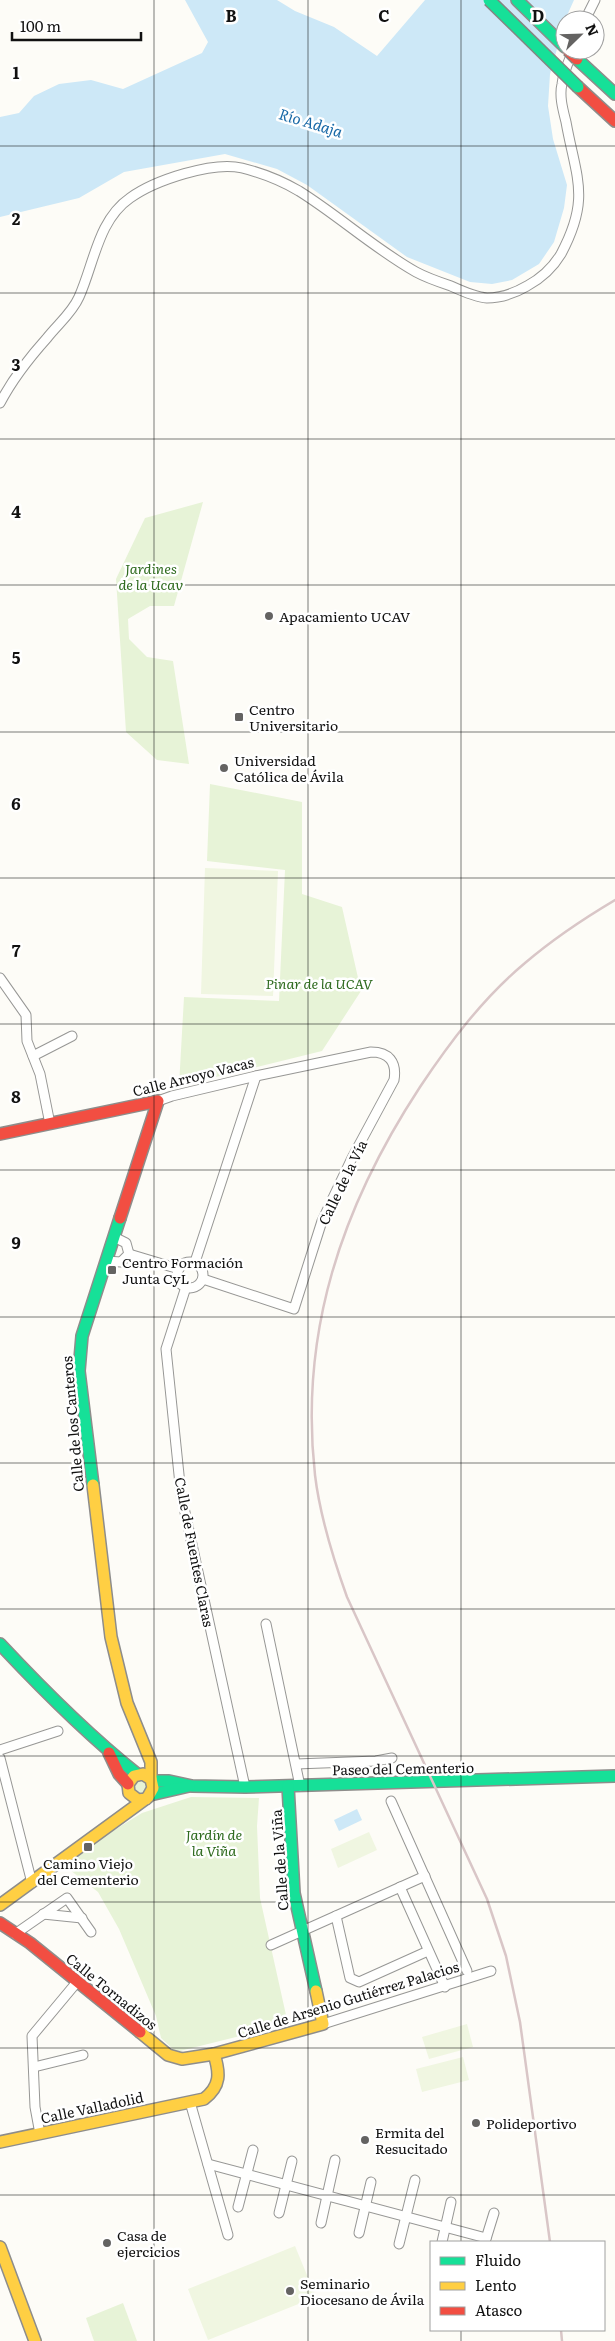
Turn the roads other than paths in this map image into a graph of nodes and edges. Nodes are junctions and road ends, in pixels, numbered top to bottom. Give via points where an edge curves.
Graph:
1 (489, 0) edge
2 (516, 0) edge
3 (555, 37) edge
4 (572, 60) edge
5 (581, 60) edge
6 (615, 94) edge
7 (615, 121) edge
8 (0, 403) edge
9 (0, 978) edge
10 (72, 1036) dead end
11 (33, 1056) junction
12 (392, 1059) joint
13 (256, 1076) junction
14 (158, 1101) junction
15 (50, 1124) junction
16 (0, 1134) edge
17 (114, 1237) junction
18 (129, 1254) junction
19 (106, 1260) junction
20 (194, 1262) junction
21 (179, 1269) junction
22 (202, 1279) junction
23 (186, 1287) junction
24 (266, 1624) dead end
25 (0, 1644) edge
26 (58, 1731) dead end
27 (0, 1750) edge
28 (108, 1751) junction
29 (0, 1758) edge
30 (392, 1758) dead end
31 (296, 1764) junction
32 (615, 1776) edge
33 (145, 1777) junction
34 (128, 1784) junction
35 (192, 1786) junction
36 (294, 1786) junction
37 (245, 1787) junction
38 (131, 1796) junction
39 (148, 1797) junction
40 (391, 1801) dead end
41 (122, 1816) junction
42 (425, 1876) junction
43 (32, 1883) junction
44 (400, 1888) junction
45 (0, 1905) edge
46 (44, 1914) junction
47 (336, 1916) junction
48 (82, 1918) junction
49 (0, 1923) edge
50 (91, 1932) dead end
51 (301, 1932) junction
52 (15, 1934) junction
53 (271, 1945) dead end
54 (428, 1951) junction
55 (467, 1971) dead end
56 (491, 1971) dead end
57 (77, 1982) junction
58 (444, 1987) junction
59 (323, 2024) junction
60 (214, 2054) junction
61 (83, 2055) dead end
62 (34, 2067) junction
63 (190, 2102) junction
64 (40, 2134) junction
65 (0, 2142) edge
66 (253, 2150) dead end
67 (336, 2160) dead end
68 (292, 2161) dead end
69 (208, 2164) junction
70 (247, 2174) junction
71 (415, 2180) dead end
72 (371, 2182) dead end
73 (286, 2185) junction
74 (326, 2196) junction
75 (451, 2202) dead end
76 (366, 2206) junction
77 (238, 2207) dead end
78 (494, 2213) dead end
79 (278, 2214) dead end
80 (406, 2217) junction
81 (321, 2223) dead end
82 (446, 2228) junction
83 (359, 2233) dead end
84 (228, 2235) dead end
85 (486, 2240) edge
86 (442, 2241) edge
87 (399, 2244) dead end
88 (0, 2247) edge
89 (35, 2341) edge

1 - 7 main road, bridge
2 - 3 main road
4 - 8 street via 561,85 578,176 578,204 573,228 561,254 550,270 535,282 506,296 486,298 472,295 417,273 299,191 269,176 233,167 182,175 149,187 115,210 78,299
5 - 6 main road
9 - 11 street via 26,1015 27,1041
10 - 11 street
11 - 15 street
12 - 13 street, Calle Arroyo Vacas via 382,1052 371,1052
12 - 22 street, Calle de la Vía via 396,1068 394,1080 322,1221 294,1309
13 - 14 street, Calle Arroyo Vacas
13 - 20 street
14 - 15 main road, Calle Arroyo Vacas
14 - 17 main road, Calle de los Canteros
15 - 16 main road, Calle Arroyo Vacas
17 - 18 street via 126,1243
17 - 19 main road, Calle de los Canteros
18 - 19 street via 121,1262
18 - 21 street
19 - 33 main road, Calle de los Canteros via 82,1336 79,1371 112,1637 127,1702 151,1762
20 - 21 street
20 - 22 street via 201,1267
21 - 23 street via 178,1278
22 - 23 street via 194,1287
23 - 37 street, Calle de Fuentes Claras via 166,1349 180,1494
24 - 31 street
25 - 28 main road
26 - 27 street
28 - 33 main road
28 - 34 main road via 119,1774
29 - 43 street
30 - 31 street
31 - 36 street
32 - 36 main road, Paseo del Cementerio
33 - 34 main road via 131,1778
33 - 35 main road, Paseo del Cementerio
33 - 39 main road via 154,1788
34 - 38 main road
35 - 37 main road, Paseo del Cementerio
35 - 39 main road, Paseo del Cementerio
36 - 37 main road, Paseo del Cementerio
36 - 51 main road, Calle de la Viña via 294,1893
38 - 39 main road via 138,1800
38 - 41 main road, Paseo del Cementerio
39 - 41 main road, Paseo del Cementerio
40 - 42 street
41 - 43 main road, Paseo del Cementerio
42 - 44 street
42 - 55 street
43 - 45 main road, Paseo del Cementerio
44 - 47 street
44 - 54 street
46 - 48 street
46 - 48 street via 67,1898
46 - 52 street
47 - 51 street
47 - 54 street via 350,1978 359,1982
48 - 50 street
49 - 52 main road, Calle Tornadizos
51 - 53 street
51 - 59 main road, Calle de la Viña
52 - 57 main road, Calle Tornadizos
54 - 58 street
56 - 58 street, Calle de Arsenio Gutiérrez Palacios
57 - 60 main road, Calle Tornadizos via 168,2055 182,2059
57 - 62 street via 32,2036
58 - 59 street, Calle de Arsenio Gutiérrez Palacios
59 - 60 main road, Calle de Arsenio Gutiérrez Palacios
60 - 63 main road, Calle Valladolid via 219,2080 214,2092 204,2099
61 - 62 street
62 - 64 street via 35,2107
63 - 64 main road, Calle Valladolid
63 - 69 street
64 - 65 main road, Calle Valladolid
66 - 70 street
67 - 74 street
68 - 73 street
69 - 70 street
69 - 84 street
70 - 73 street
70 - 77 street
71 - 80 street
72 - 76 street
73 - 74 street
73 - 79 street
74 - 76 street
74 - 81 street
75 - 82 street
76 - 80 street
76 - 83 street
78 - 85 street
80 - 82 street
80 - 87 street
82 - 85 street
82 - 86 street
88 - 89 main road

